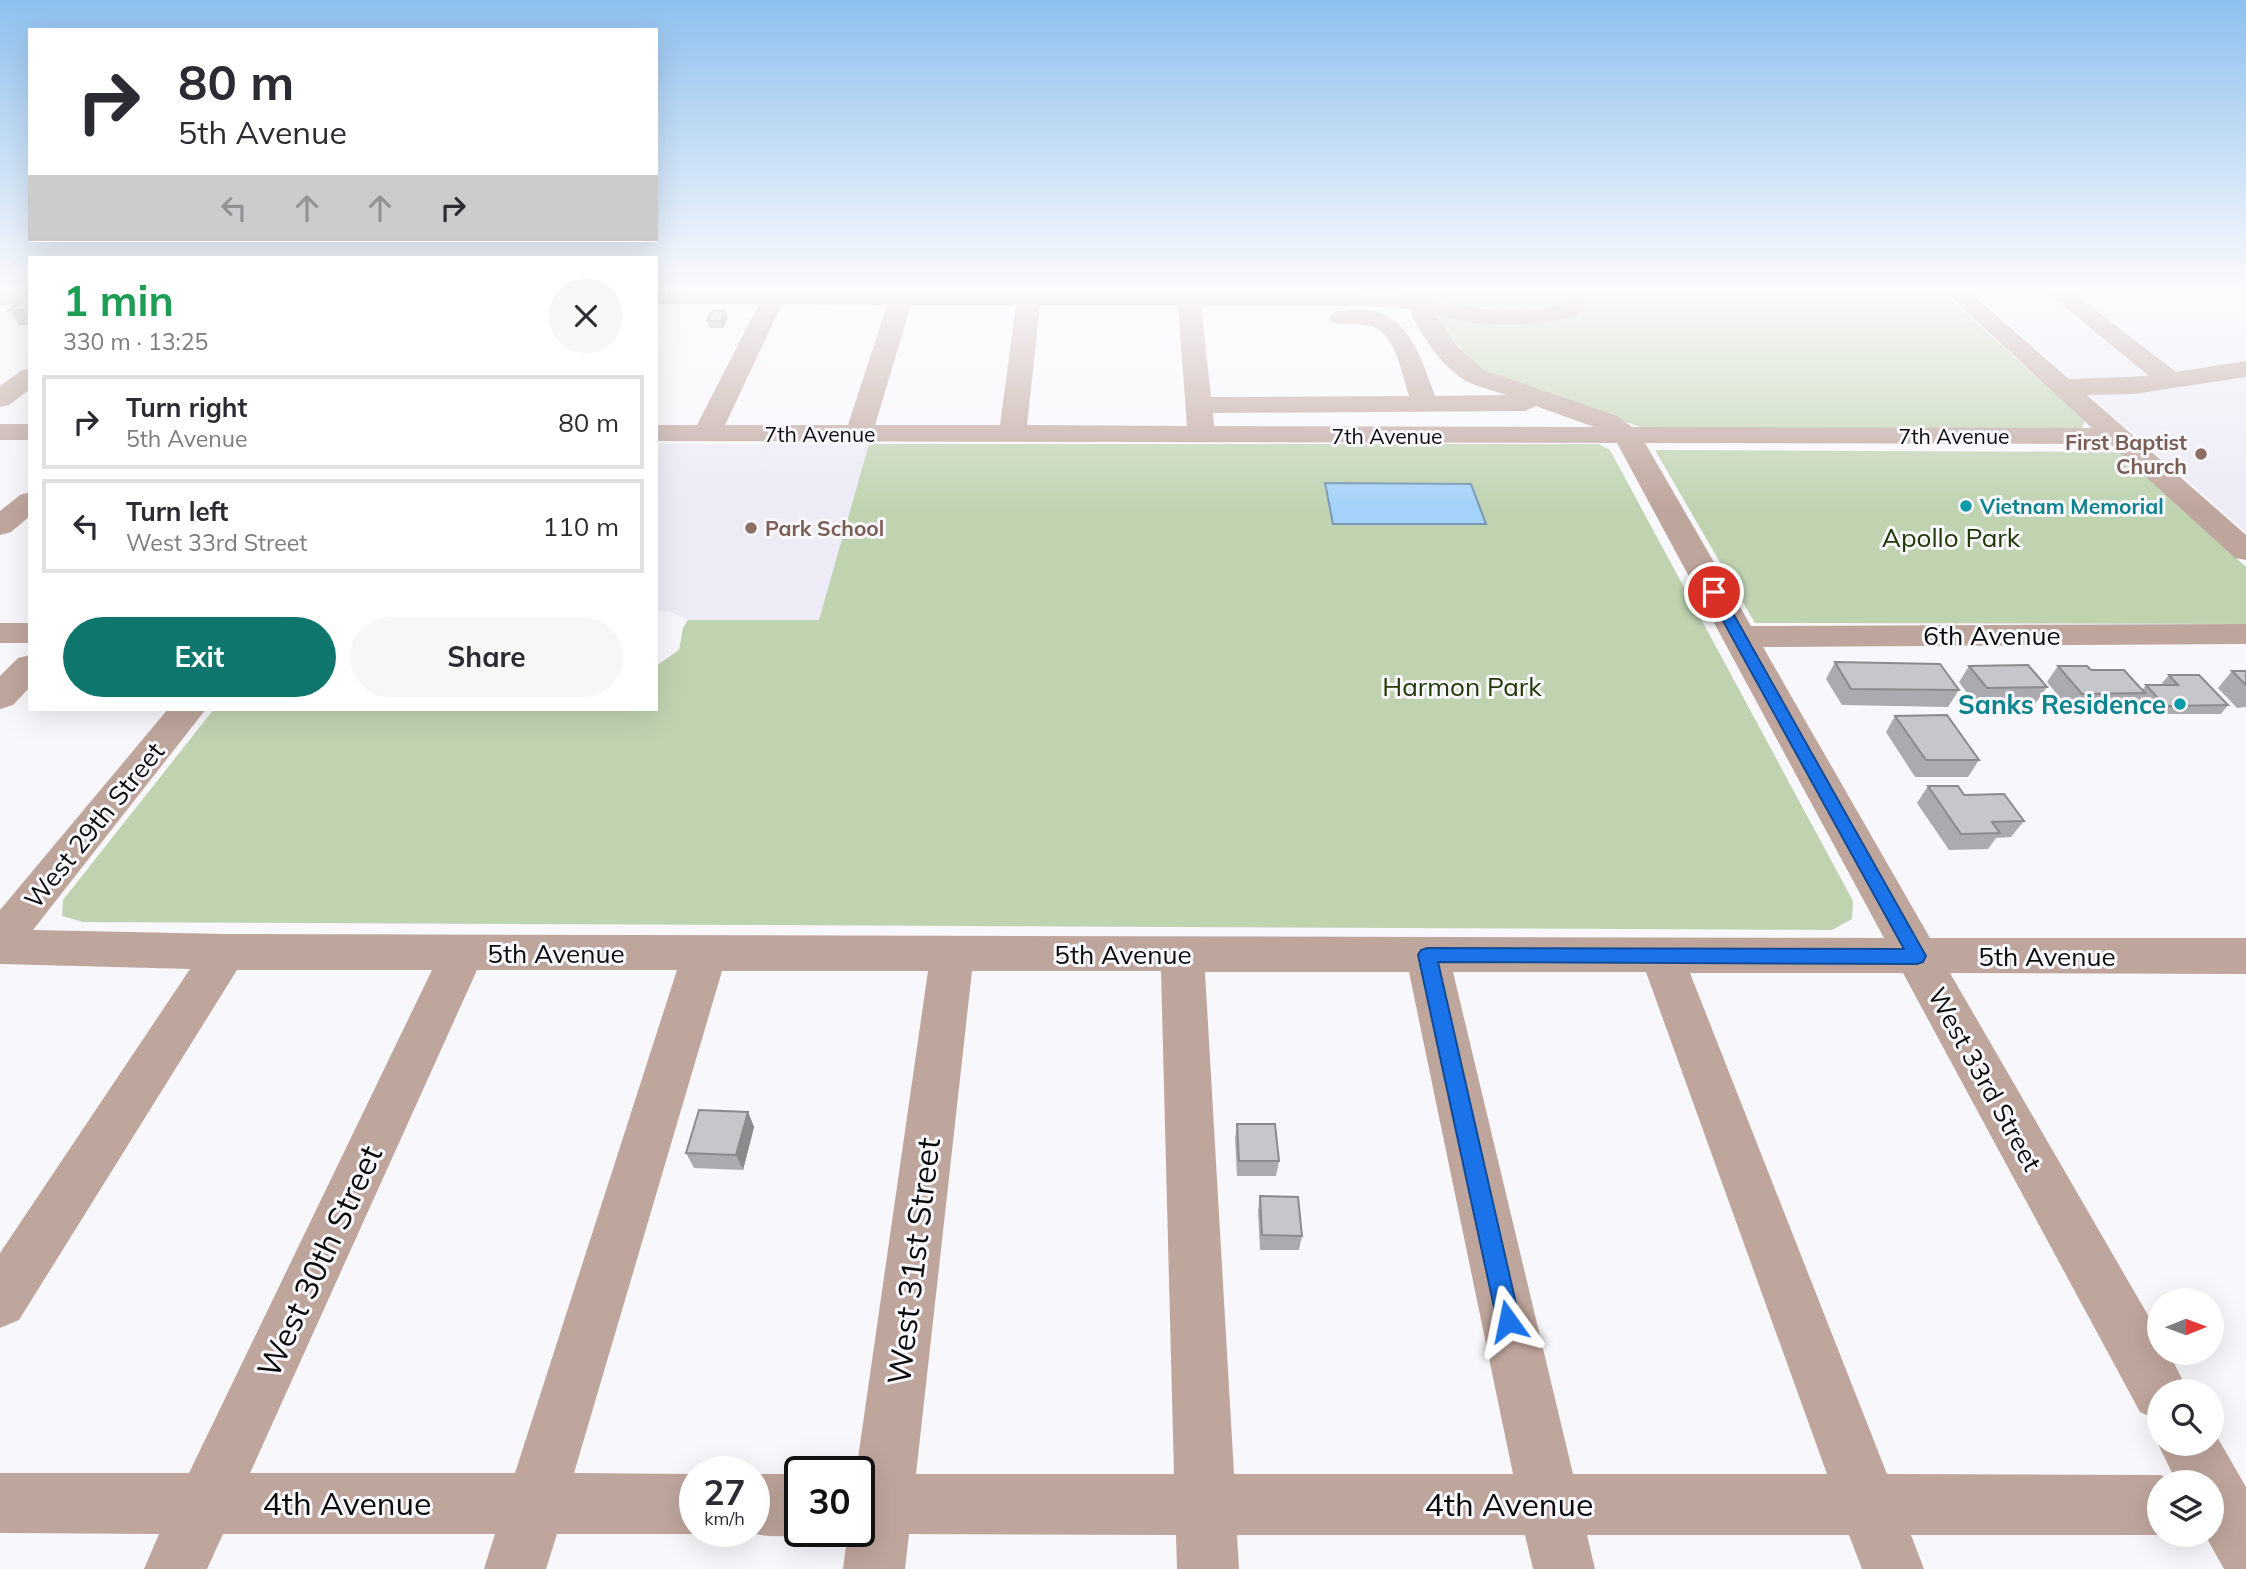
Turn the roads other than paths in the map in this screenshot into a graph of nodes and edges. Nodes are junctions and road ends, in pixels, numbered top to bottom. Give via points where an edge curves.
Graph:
1 (742, 362) edge
2 (882, 362) edge
3 (1021, 362) edge
4 (1194, 362) edge
5 (1410, 362) edge
6 (1459, 362) edge
7 (2035, 362) edge
8 (2148, 362) edge
9 (2246, 369) edge
10 (28, 378) edge
11 (2171, 380) junction
12 (2063, 387) junction
13 (0, 399) edge
14 (1538, 399) junction
15 (1425, 404) junction
16 (1198, 405) junction
17 (0, 432) edge
18 (28, 432) edge
19 (658, 433) edge
20 (707, 433) junction
21 (859, 434) junction
22 (1012, 435) junction
23 (1201, 436) junction
24 (1627, 436) junction
25 (2118, 436) junction
26 (28, 502) edge
27 (0, 526) edge
28 (2246, 551) edge
29 (0, 633) edge
30 (28, 633) edge
31 (2246, 634) edge
32 (1739, 637) junction
33 (28, 668) edge
34 (0, 697) edge
35 (186, 711) edge
36 (0, 941) edge
37 (0, 947) edge
38 (225, 952) junction
39 (464, 952) junction
40 (705, 953) junction
41 (951, 954) junction
42 (1182, 954) junction
43 (1427, 955) junction
44 (1662, 956) junction
45 (1917, 956) junction
46 (2246, 956) edge
47 (0, 1301) edge
48 (2153, 1379) edge
49 (2195, 1456) edge
50 (875, 1476) edge
51 (0, 1503) edge
52 (206, 1503) junction
53 (535, 1503) junction
54 (679, 1504) edge
55 (875, 1504) edge
56 (1205, 1504) junction
57 (1549, 1504) junction
58 (1869, 1504) junction
59 (2147, 1505) edge
60 (2225, 1505) edge
61 (873, 1547) edge
62 (175, 1569) edge
63 (515, 1569) edge
64 (874, 1569) edge
65 (1208, 1569) edge
66 (1564, 1569) edge
67 (1893, 1569) edge

1 - 20 street
2 - 21 street
3 - 22 street
4 - 16 street
5 - 15 street
6 - 14 street via 1474,375
7 - 12 street
8 - 11 street
9 - 11 street
10 - 13 street
11 - 12 street via 2134,386
12 - 25 street
14 - 15 street via 1519,404
14 - 24 street via 1607,422
15 - 16 street
16 - 23 street
17 - 18 street
19 - 20 street, 7th Avenue
20 - 21 street, 7th Avenue
21 - 22 street, 7th Avenue
22 - 23 street, 7th Avenue
23 - 24 street, 7th Avenue
24 - 25 street, 7th Avenue
24 - 32 street, West 33rd Street
25 - 28 street
26 - 27 street
29 - 30 street
31 - 32 street, 6th Avenue
32 - 45 street, West 33rd Street
33 - 34 street
35 - 36 street, West 29th Street
37 - 38 street, 5th Avenue
38 - 39 street, 5th Avenue
38 - 47 street
39 - 40 street, 5th Avenue
39 - 52 street, West 30th Street
40 - 41 street, 5th Avenue
40 - 53 street
41 - 42 street, 5th Avenue
41 - 50 street, West 31st Street
42 - 43 street, 5th Avenue
42 - 56 street
43 - 44 street, 5th Avenue
43 - 57 street
44 - 45 street, 5th Avenue
44 - 58 street
45 - 46 street, 5th Avenue
45 - 48 street, West 33rd Street
49 - 60 street
51 - 52 street, 4th Avenue
52 - 53 street, 4th Avenue
52 - 62 street, West 30th Street
53 - 54 street, 4th Avenue
53 - 63 street
55 - 56 street, 4th Avenue
56 - 57 street, 4th Avenue
56 - 65 street
57 - 58 street, 4th Avenue
57 - 66 street
58 - 59 street, 4th Avenue
58 - 67 street
61 - 64 street, West 31st Street

